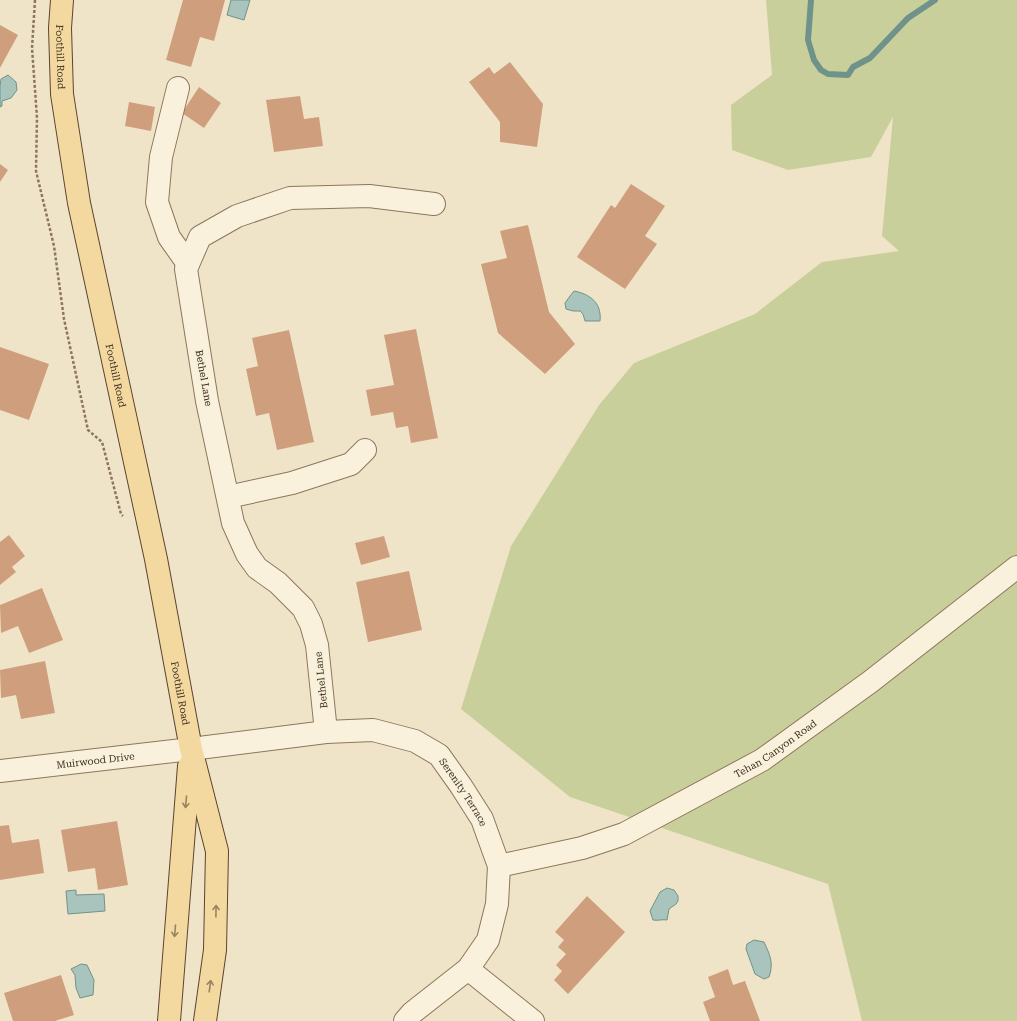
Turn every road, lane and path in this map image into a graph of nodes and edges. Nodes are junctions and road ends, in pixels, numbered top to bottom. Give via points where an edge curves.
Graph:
1 (35, 0) edge
2 (62, 0) edge
3 (178, 88) dead end
4 (434, 204) dead end
5 (188, 264) junction
6 (365, 450) dead end
7 (228, 497) junction
8 (126, 519) dead end
9 (1017, 566) edge
10 (326, 732) junction
11 (191, 749) junction
12 (0, 771) edge
13 (499, 866) junction
14 (468, 969) junction
15 (169, 1021) edge
16 (205, 1021) edge
17 (405, 1021) edge
18 (533, 1021) edge

1 - 8 path via 32,48 38,118 36,171 54,246 64,319 88,430 102,442 121,514
2 - 11 main road, Foothill Road via 62,94 79,203 155,553
3 - 5 street via 160,157 157,202 169,237
4 - 5 street, Bethel Lane via 369,196 290,198 237,216 200,237
5 - 7 street, Bethel Lane via 186,269 207,401
6 - 7 street via 351,464 292,483
7 - 10 street, Bethel Lane via 234,523 247,554 257,568 278,583 303,608 311,624 317,645
9 - 13 street, Tehan Canyon Road via 870,682 762,760 624,834 582,848
10 - 11 street, Serenity Terrace
10 - 13 street, Serenity Terrace via 373,730 415,741 439,755 482,819
11 - 12 street, Muirwood Drive
11 -> 15 main road, Foothill Road
16 -> 11 main road, Foothill Road via 215,950 217,852
13 - 14 street, Serenity Terrace via 497,904 488,940
14 - 17 street, Serenity Terrace
14 - 18 street

